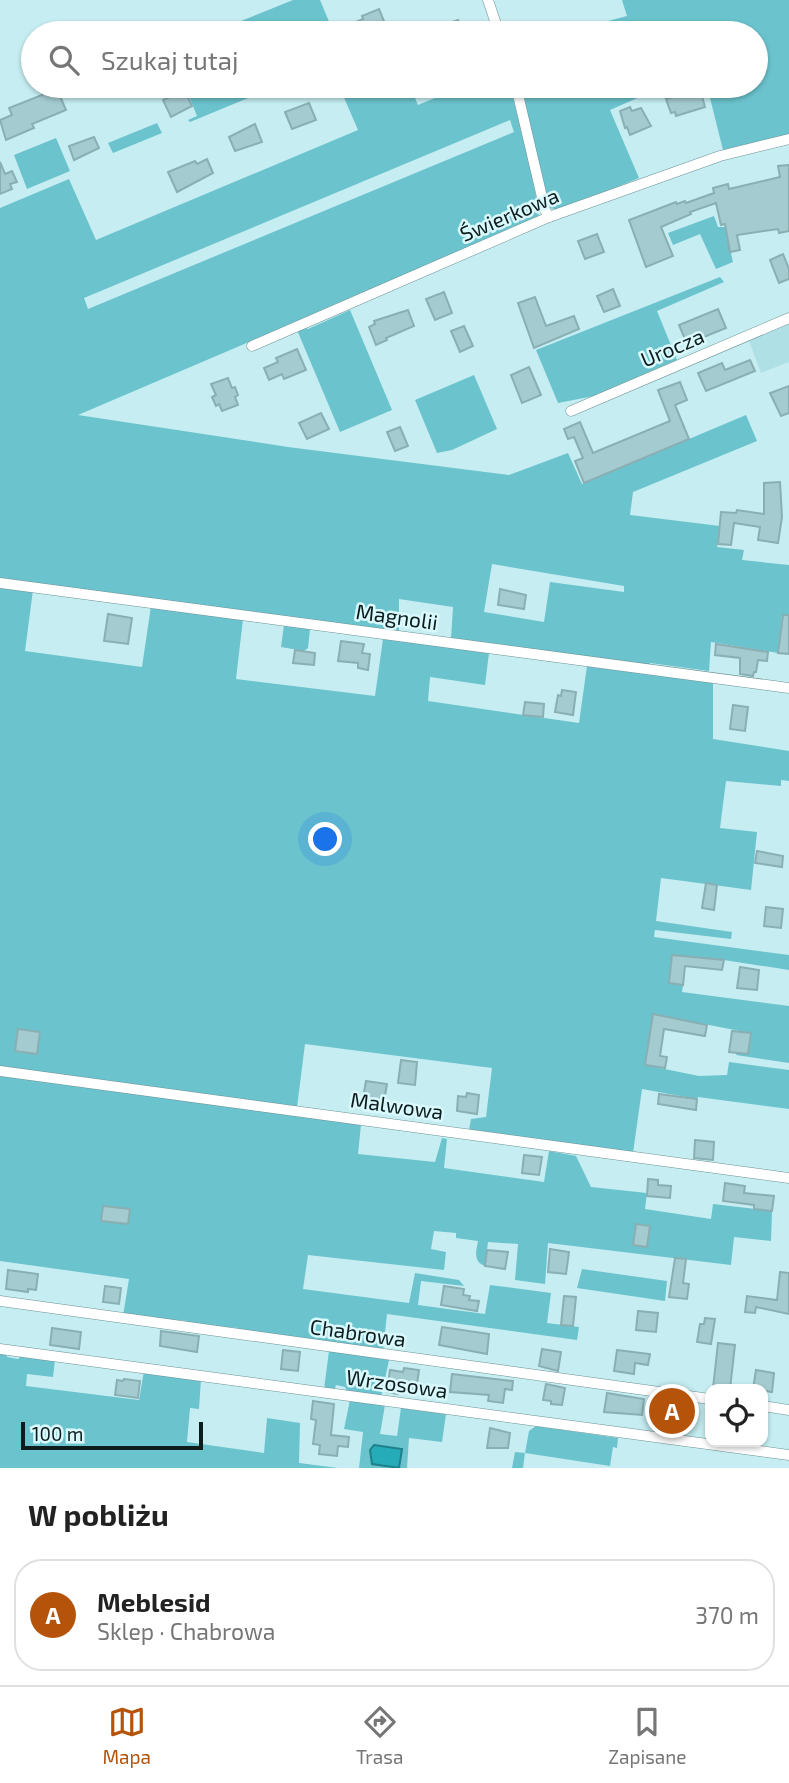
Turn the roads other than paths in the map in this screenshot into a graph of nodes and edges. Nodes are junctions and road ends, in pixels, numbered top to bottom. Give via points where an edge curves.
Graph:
1 (488, 0) edge
2 (495, 21) edge
3 (519, 98) edge
4 (789, 139) edge
5 (549, 216) junction
6 (789, 318) edge
7 (252, 346) dead end
8 (571, 411) dead end
9 (0, 583) edge
10 (789, 688) edge
11 (0, 1071) edge
12 (789, 1178) edge
13 (0, 1301) edge
14 (0, 1349) edge
15 (705, 1398) edge
16 (768, 1407) edge
17 (789, 1410) edge
18 (789, 1455) edge

1 - 2 street
3 - 5 street
4 - 5 street, Świerkowa via 720,156
5 - 7 street, Świerkowa
6 - 8 street, Urocza
9 - 10 street, Magnolii
11 - 12 street, Malwowa
13 - 15 street, Chabrowa
14 - 18 street, Wrzosowa
16 - 17 street

